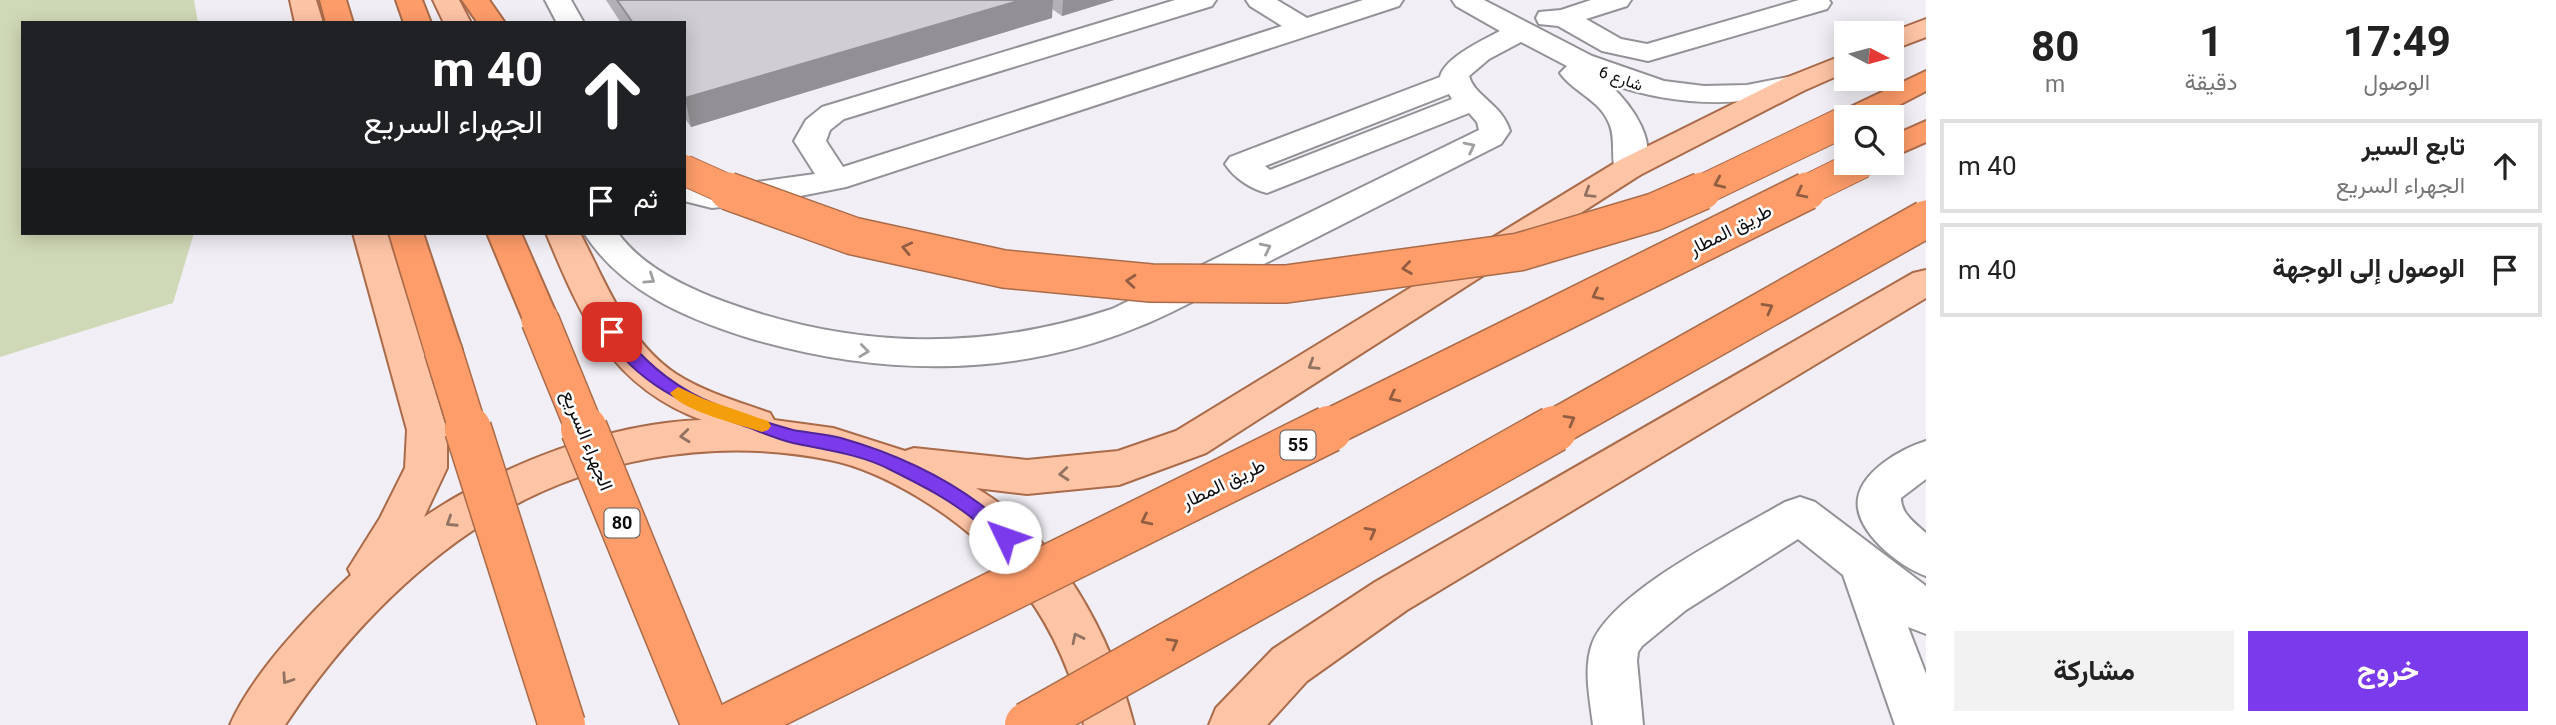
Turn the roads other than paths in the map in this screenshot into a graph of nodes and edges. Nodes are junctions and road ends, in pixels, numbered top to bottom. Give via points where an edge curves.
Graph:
1 (303, 0) edge
2 (333, 0) edge
3 (409, 0) edge
4 (446, 0) edge
5 (475, 0) edge
6 (558, 0) edge
7 (1203, 0) edge
8 (1259, 0) edge
9 (1390, 0) edge
10 (1447, 0) edge
11 (1465, 0) edge
12 (1618, 0) edge
13 (1812, 0) edge
14 (1563, 18) junction
15 (308, 21) edge
16 (339, 21) edge
17 (417, 21) edge
18 (456, 21) edge
19 (491, 21) edge
20 (570, 21) edge
21 (1926, 27) edge
22 (1305, 29) junction
23 (1510, 29) junction
24 (1904, 37) edge
25 (1834, 67) edge
26 (1926, 80) edge
27 (1793, 85) junction
28 (1464, 92) junction
29 (1877, 105) edge
30 (1834, 127) edge
31 (1926, 131) edge
32 (1904, 142) edge
33 (1629, 168) junction
34 (686, 171) edge
35 (1838, 175) edge
36 (835, 180) junction
37 (686, 192) edge
38 (1926, 219) edge
39 (371, 235) edge
40 (407, 235) edge
41 (505, 235) edge
42 (564, 235) edge
43 (603, 235) edge
44 (1926, 282) edge
45 (792, 436) junction
46 (1926, 457) edge
47 (893, 463) junction
48 (1926, 557) edge
49 (1862, 564) junction
50 (1926, 613) edge
51 (339, 615) junction
52 (255, 725) edge
53 (562, 725) edge
54 (705, 725) edge
55 (733, 725) edge
56 (1028, 725) edge
57 (1109, 725) edge
58 (1234, 725) edge
59 (1618, 725) edge
60 (1920, 725) edge

1 - 15 main road
2 - 16 highway
3 - 17 highway
4 - 18 main road
5 - 19 highway
6 - 20 street
7 - 36 street via 833,113 817,126 810,141
8 - 22 street
9 - 22 street
10 - 23 street, شارع 6
11 - 23 street, شارع 6
12 - 14 street
13 - 14 street via 1818,3 1647,53 1612,45
14 - 23 street
21 - 24 main road
22 - 36 street
23 - 27 street, شارع 6 via 1611,76 1674,93 1753,94
23 - 28 street via 1454,74
23 - 33 street, شارع 6 via 1608,97 1631,140
25 - 27 main road
26 - 29 highway
27 - 33 main road
28 - 28 street via 1241,164 1267,183
43 -> 28 street via 628,264 675,296 789,338 868,352 936,356 1006,348 1061,338 1125,318 1475,145 1495,131 1489,114
30 -> 34 highway, bridge via 1654,212 1519,252 1286,284 1151,283 1004,269 853,236
31 - 32 highway
33 -> 47 main road via 1191,442 1119,468 1027,477
35 -> 55 highway, طريق المطار / 55, bridge
36 - 37 street via 712,198
56 -> 38 highway, bridge
39 - 51 main road via 427,430 426,468 396,531
40 - 53 highway, bridge
41 - 54 highway, الجهراء السريع / 80, bridge
42 - 45 main road via 612,332 635,361 662,384 698,403
44 - 58 main road via 1391,596 1290,665
45 - 47 main road via 839,444
45 -> 51 main road via 678,436 562,465 449,523
46 - 48 street via 1883,489 1880,499 1881,512 1890,526
57 -> 47 main road via 1091,667 1064,612 1024,556 949,491
49 - 50 street
49 - 59 street via 1800,515 1638,618 1615,645
49 - 60 street
51 -> 52 main road via 297,664

